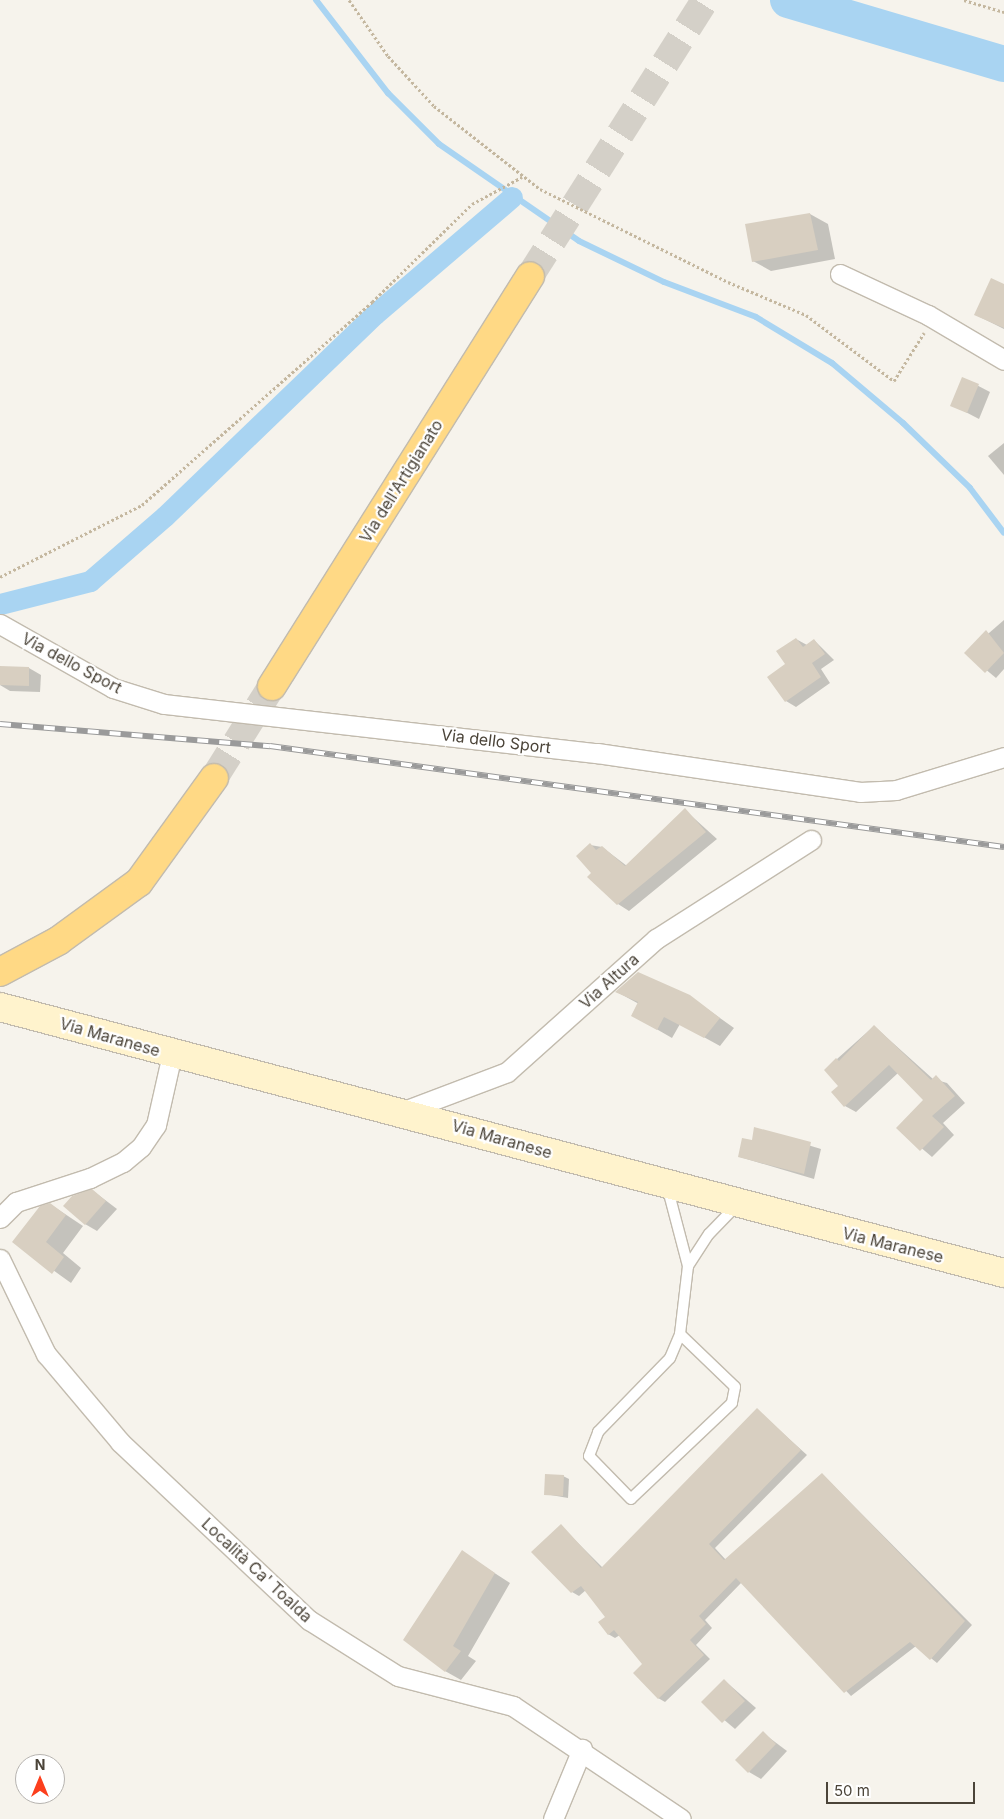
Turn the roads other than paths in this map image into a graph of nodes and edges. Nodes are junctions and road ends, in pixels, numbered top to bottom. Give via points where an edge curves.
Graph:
1 (840, 274) dead end
2 (530, 276) tunnel mouth
3 (1004, 360) edge
4 (0, 624) edge
5 (272, 686) tunnel mouth
6 (1004, 757) edge
7 (214, 778) tunnel mouth
8 (811, 840) dead end
9 (0, 972) edge
10 (2, 1007) edge
11 (172, 1054) junction
12 (404, 1111) junction
13 (667, 1186) junction
14 (737, 1205) junction
15 (2, 1216) edge
16 (0, 1259) edge
17 (688, 1266) junction
18 (1004, 1273) edge
19 (680, 1334) junction
20 (582, 1749) junction
21 (553, 1819) edge
22 (681, 1819) edge

1 - 3 street via 933,318
2 - 5 highway, Via dell'Artigianato
4 - 6 street, Via dello Sport via 114,688 164,704 596,753 860,792 896,790
7 - 9 highway via 139,882 58,941
8 - 12 street, Via Altura via 656,939 507,1072
10 - 11 main road, Via Maranese
11 - 12 main road, Via Maranese
11 - 15 street via 156,1125 141,1147 124,1162 16,1202
12 - 13 main road, Via Maranese
13 - 14 main road, Via Maranese
13 - 17 lane
14 - 17 lane via 709,1234
14 - 18 main road, Via Maranese
16 - 20 street, Località Ca' Toalda via 46,1354 120,1442 309,1620 398,1676 513,1706
17 - 19 lane
19 - 19 lane via 735,1387 732,1403 630,1499 589,1456 598,1432 670,1358
20 - 21 street
20 - 22 street, Località Ca' Toalda

